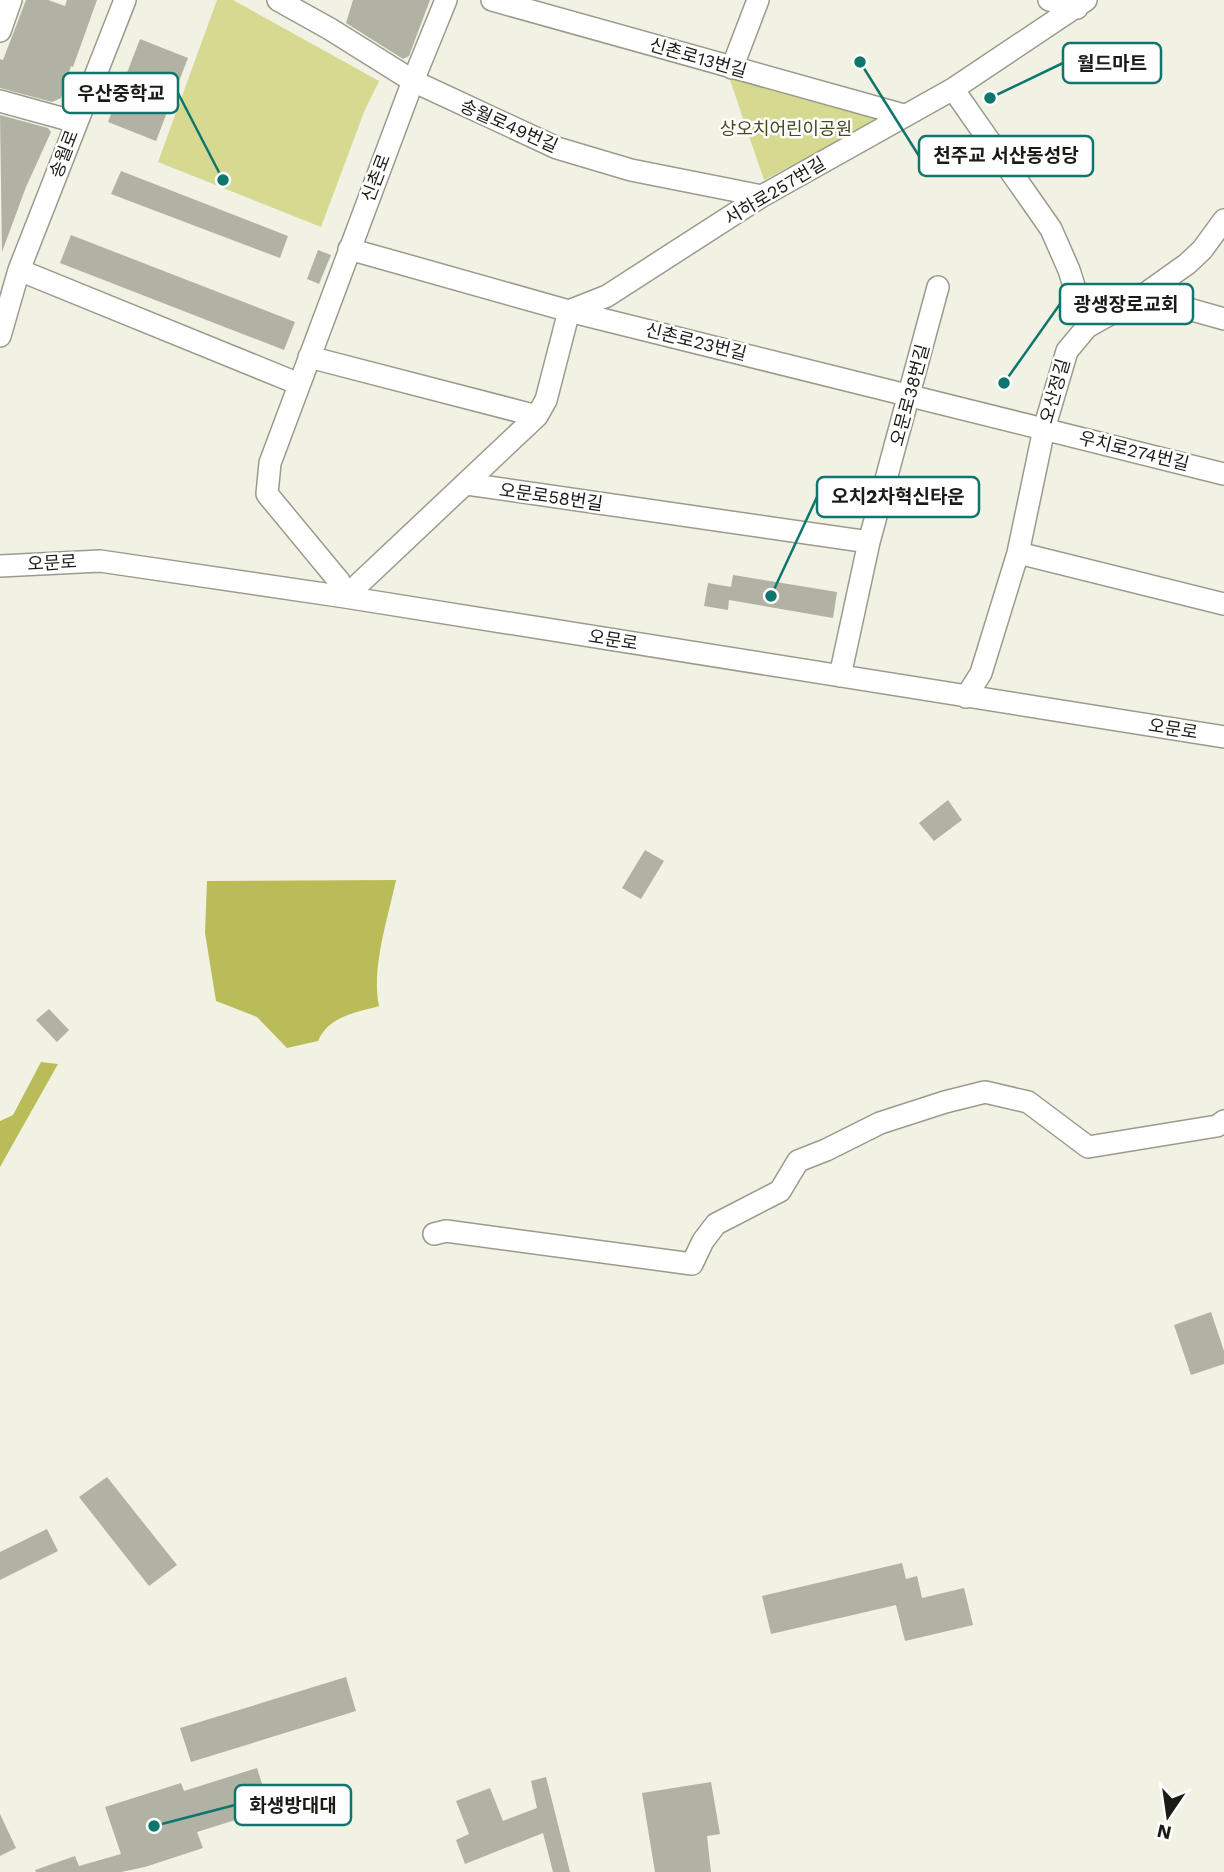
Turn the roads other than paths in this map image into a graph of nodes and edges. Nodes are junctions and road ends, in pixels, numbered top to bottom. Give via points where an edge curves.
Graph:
1 (125, 0) edge
2 (278, 0) edge
3 (446, 0) edge
4 (492, 0) edge
5 (758, 0) edge
6 (1049, 0) edge
7 (7, 2) edge
8 (1082, 4) edge
9 (0, 31) edge
10 (732, 68) junction
11 (413, 81) junction
12 (953, 89) junction
13 (0, 101) edge
14 (904, 115) junction
15 (76, 121) junction
16 (762, 196) junction
17 (1224, 220) edge
18 (349, 249) junction
19 (19, 270) junction
20 (938, 288) dead end
21 (1142, 296) junction
22 (569, 311) junction
23 (1224, 319) edge
24 (1087, 327) junction
25 (0, 336) edge
26 (309, 357) junction
27 (299, 384) junction
28 (911, 394) junction
29 (537, 416) junction
30 (1044, 429) junction
31 (1224, 474) edge
32 (467, 484) junction
33 (869, 542) junction
34 (1018, 553) junction
35 (0, 566) edge
36 (345, 597) junction
37 (1224, 604) edge
38 (840, 676) junction
39 (966, 697) junction
40 (1224, 737) edge
41 (1224, 1121) edge
42 (434, 1234) dead end

1 - 15 street, 송월로
2 - 11 street, 송월로49번길
3 - 11 street, 신촌로
4 - 10 street, 신촌로13번길
5 - 10 street
6 - 8 street
7 - 9 street
8 - 12 street, 서하로257번길
10 - 14 street, 신촌로13번길
11 - 16 street, 송월로49번길 via 556,148
11 - 18 street, 신촌로
12 - 14 street, 서하로257번길
12 - 24 street via 1051,229
13 - 15 street
14 - 16 street, 서하로257번길
15 - 19 street, 송월로
16 - 22 street, 서하로257번길 via 607,296
17 - 21 street, 오산정길 via 1187,264
18 - 22 street, 신촌로23번길
18 - 26 street, 신촌로
19 - 25 street
19 - 27 street
20 - 28 street, 오문로38번길
21 - 23 street
21 - 24 street, 오산정길
22 - 28 street, 신촌로23번길
22 - 29 street, 오문로58번길
24 - 30 street, 오산정길 via 1067,351
26 - 27 street, 신촌로
26 - 29 street
27 - 36 street, 신촌로 via 270,463 267,494 339,581
28 - 30 street, 신촌로23번길
28 - 33 street, 오문로38번길
29 - 32 street, 오문로58번길
30 - 31 street, 우치로274번길
30 - 34 street, 오산정길
32 - 33 street, 오문로58번길
32 - 36 street, 오문로58번길
33 - 38 street, 오문로38번길
34 - 37 street
34 - 39 street, 오산정길 via 981,673
35 - 36 street, 오문로 via 100,561
36 - 38 street, 오문로
38 - 39 street, 오문로
39 - 40 street, 오문로
41 - 42 street via 1217,1126 1088,1147 1028,1102 985,1092 945,1102 880,1123 798,1161 780,1191 716,1224 692,1264 446,1231

